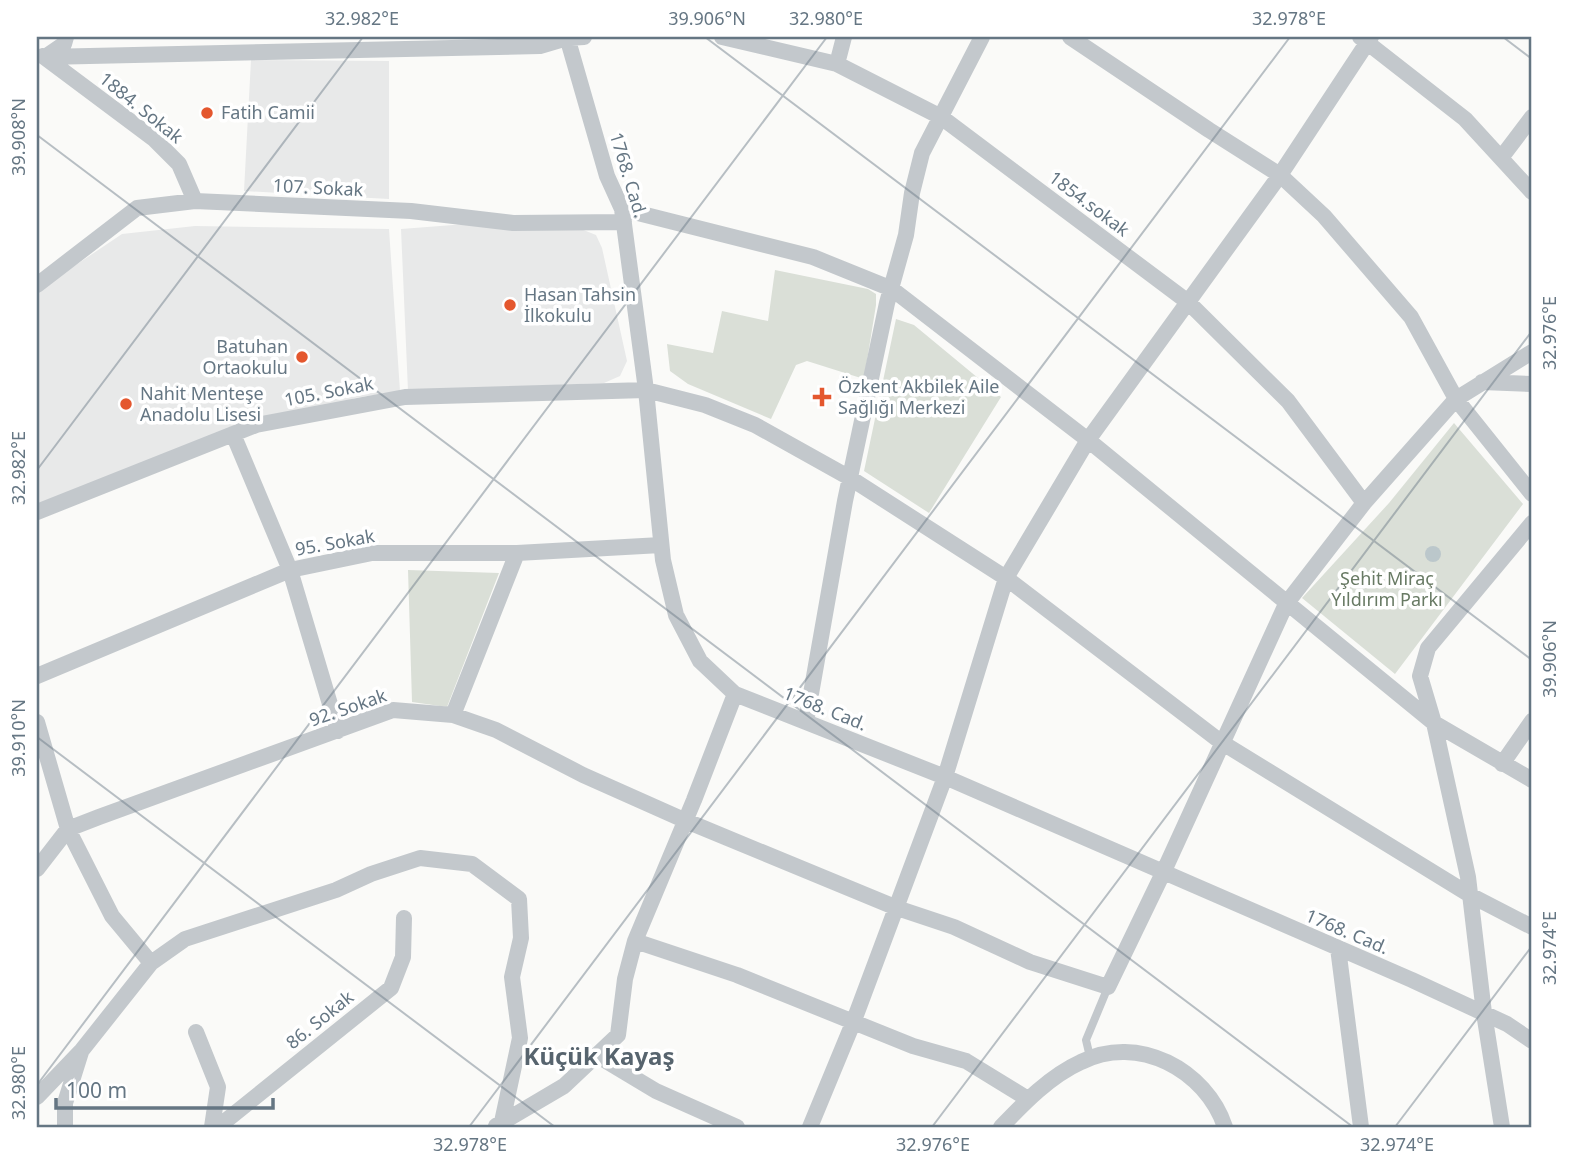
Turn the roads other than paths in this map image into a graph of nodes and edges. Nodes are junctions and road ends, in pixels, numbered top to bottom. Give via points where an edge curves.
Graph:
1 (66, 37) edge
2 (573, 37) edge
3 (722, 37) edge
4 (844, 37) edge
5 (982, 37) edge
6 (1070, 37) edge
7 (1366, 39) edge
8 (219, 45) edge
9 (41, 54) edge
10 (836, 64) junction
11 (941, 117) junction
12 (1532, 117) edge
13 (1502, 158) junction
14 (1280, 175) junction
15 (1532, 192) edge
16 (195, 201) junction
17 (623, 215) junction
18 (37, 285) edge
19 (892, 289) junction
20 (1188, 302) junction
21 (1532, 352) edge
22 (1482, 382) junction
23 (1532, 384) edge
24 (646, 390) junction
25 (1457, 399) junction
26 (233, 434) junction
27 (1088, 440) junction
28 (850, 478) junction
29 (1532, 495) edge
30 (1364, 503) junction
31 (37, 512) edge
32 (1532, 523) edge
33 (661, 545) junction
34 (517, 553) junction
35 (290, 570) junction
36 (1006, 578) junction
37 (1286, 604) junction
38 (37, 676) edge
39 (735, 694) junction
40 (453, 715) junction
41 (1532, 721) edge
42 (37, 722) edge
43 (806, 722) junction
44 (1434, 723) junction
45 (338, 731) junction
46 (1221, 742) junction
47 (1502, 764) junction
48 (945, 777) junction
49 (1532, 780) edge
50 (684, 820) junction
51 (68, 829) junction
52 (37, 869) edge
53 (1163, 873) junction
54 (1470, 895) junction
55 (897, 908) junction
56 (404, 918) dead end
57 (1532, 927) edge
58 (635, 941) junction
59 (1338, 948) junction
60 (151, 963) junction
61 (1108, 987) junction
62 (1484, 1013) junction
63 (853, 1023) junction
64 (196, 1032) dead end
65 (1532, 1041) edge
66 (82, 1049) junction
67 (596, 1055) junction
68 (1090, 1057) junction
69 (37, 1097) edge
70 (1028, 1099) junction
71 (498, 1125) edge
72 (65, 1127) edge
73 (212, 1127) edge
74 (218, 1127) edge
75 (737, 1127) edge
76 (810, 1127) edge
77 (1001, 1127) edge
78 (1225, 1127) edge
79 (1361, 1127) edge
80 (1502, 1127) edge

1 - 9 street via 64,44
2 - 8 street via 540,46
2 - 17 street, 1768. Cad. via 607,176
3 - 10 street, 1854.sokak
4 - 10 street
5 - 11 street
6 - 14 street
7 - 13 street via 1465,119
7 - 14 street
8 - 9 street
9 - 16 street, 1884. Sokak via 154,139 179,164
10 - 11 street, 1854.sokak
11 - 19 street via 922,153
11 - 20 street, 1854.sokak
12 - 13 street
13 - 15 street
14 - 20 street
14 - 25 street via 1324,216 1411,317
16 - 17 street, 107. Sokak via 411,211 513,223
16 - 18 street, 107. Sokak via 137,208
17 - 19 street, 107. Sokak via 813,257
17 - 24 street, 1768. Cad.
19 - 27 street, 107. Sokak
19 - 28 street
20 - 27 street
20 - 30 street, 1854.sokak via 1288,401
21 - 22 street
22 - 23 street
22 - 25 street
24 - 26 street, 105. Sokak via 405,397 256,425
24 - 28 street, 105. Sokak via 705,405 755,425
24 - 33 street, 1768. Cad.
25 - 29 street
25 - 30 street
26 - 31 street, 105. Sokak
26 - 35 street
27 - 36 street
27 - 37 street, 107. Sokak
28 - 36 street, 105. Sokak
28 - 43 street
30 - 37 street
32 - 44 street via 1428,648 1420,676
33 - 34 street, 95. Sokak
33 - 39 street, 1768. Cad. via 676,615 700,661
34 - 35 street, 95. Sokak via 372,553
34 - 40 street
35 - 38 street, 95. Sokak
35 - 45 street
36 - 46 street, 105. Sokak
36 - 48 street
37 - 44 street, 107. Sokak
37 - 46 street
39 - 43 street, 1768. Cad.
39 - 50 street
40 - 45 street, 92. Sokak via 393,710
40 - 50 street, 92. Sokak via 496,730
41 - 47 street
42 - 51 street
43 - 48 street, 1768. Cad.
44 - 47 street, 107. Sokak
44 - 54 street
45 - 51 street, 92. Sokak
46 - 53 street
46 - 54 street, 105. Sokak
47 - 49 street, 107. Sokak
48 - 53 street, 1768. Cad.
48 - 55 street
50 - 55 street, 92. Sokak
50 - 58 street
51 - 52 street
51 - 60 street via 112,916
53 - 59 street, 1768. Cad.
53 - 61 street
54 - 57 street, 105. Sokak
54 - 62 street
55 - 61 street, 92. Sokak
55 - 63 street
56 - 74 street, 86. Sokak via 403,957 391,988
58 - 63 street via 737,975
58 - 67 street via 618,1035
59 - 62 street, 1768. Cad.
59 - 79 street
60 - 66 street
60 - 71 street via 185,939 420,858 472,864 519,899 521,938 512,977 520,1038
61 - 68 lane via 1086,1040
62 - 65 street, 1768. Cad.
62 - 80 street
63 - 70 street via 966,1061
63 - 76 street
64 - 73 street via 218,1087
66 - 69 street
66 - 72 street via 65,1103
67 - 71 street via 564,1086
67 - 75 street via 656,1091
68 - 70 street
68 - 78 street via 1130,1052 1180,1068 1205,1090
70 - 77 street

